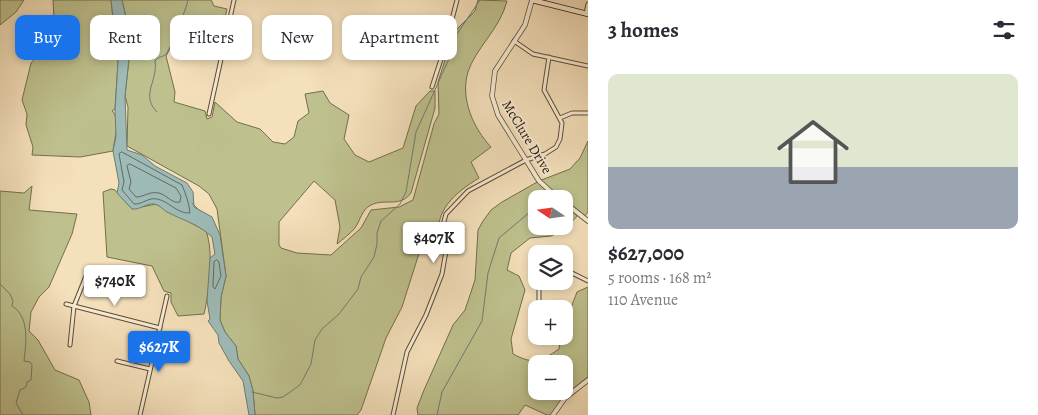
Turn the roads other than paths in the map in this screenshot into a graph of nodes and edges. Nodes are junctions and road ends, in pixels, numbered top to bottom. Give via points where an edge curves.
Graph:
1 (234, 0) edge
2 (457, 0) edge
3 (532, 0) edge
4 (588, 4) edge
5 (587, 13) edge
6 (514, 41) junction
7 (549, 57) junction
8 (588, 66) edge
9 (432, 87) dead end
10 (588, 113) edge
11 (209, 114) dead end
12 (560, 118) junction
13 (526, 160) junction
14 (549, 190) edge
15 (573, 209) edge
16 (588, 221) edge
17 (573, 274) edge
18 (86, 276) dead end
19 (588, 281) edge
20 (167, 296) dead end
21 (66, 304) dead end
22 (74, 306) junction
23 (160, 328) junction
24 (70, 345) dead end
25 (117, 361) dead end
26 (150, 369) junction
27 (588, 380) edge
28 (140, 415) edge
29 (393, 415) edge
30 (553, 415) edge

1 - 11 street
2 - 9 street
3 - 5 main road
3 - 6 street, McClure Drive via 525,25
4 - 5 street
6 - 7 street via 533,54
6 - 13 street, McClure Drive via 496,69 492,96 498,116
7 - 8 street
7 - 12 street via 544,90
10 - 12 street via 572,113
12 - 13 street via 562,134 556,147
13 - 14 street, McClure Drive
13 - 29 street via 468,191 446,214 442,229 446,252 442,274 407,352
15 - 16 street
17 - 19 street
18 - 22 street
20 - 23 street
21 - 22 street
22 - 23 street
22 - 24 street
23 - 26 street
25 - 26 street
26 - 28 street
27 - 30 street via 564,398

